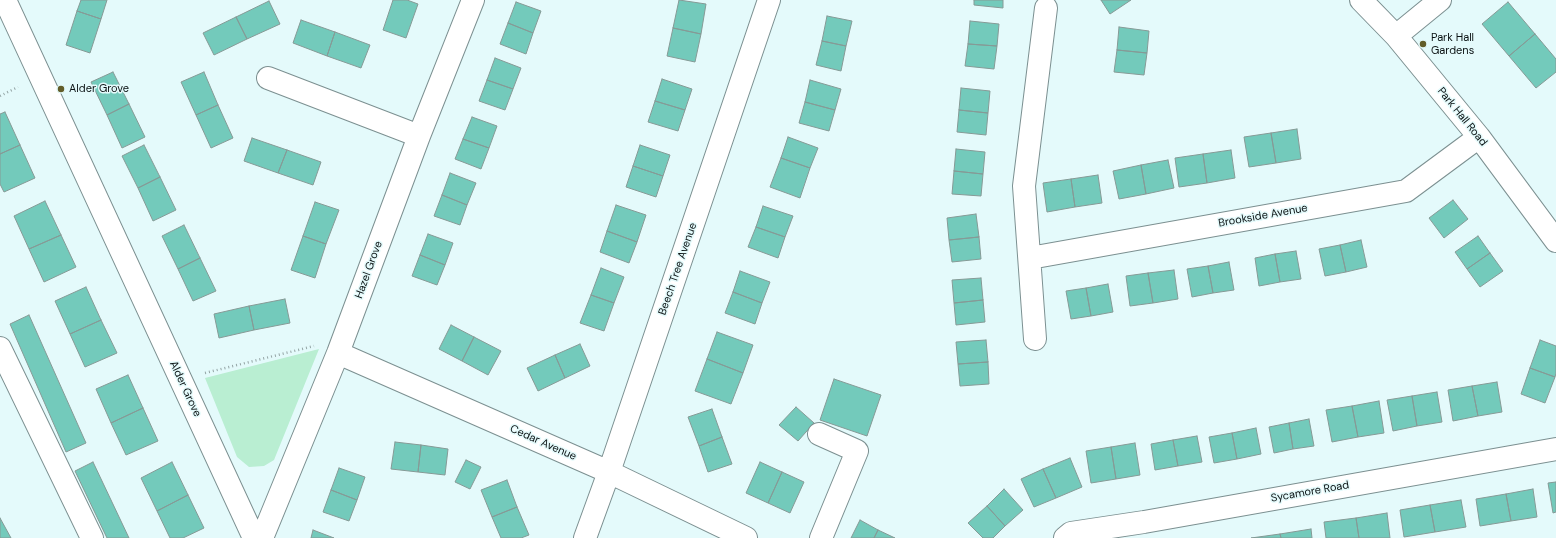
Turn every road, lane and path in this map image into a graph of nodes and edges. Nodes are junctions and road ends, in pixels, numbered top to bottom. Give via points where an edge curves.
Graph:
1 (5, 0) edge
2 (473, 0) edge
3 (769, 0) edge
4 (1361, 0) edge
5 (1440, 0) edge
6 (1046, 8) dead end
7 (1396, 36) junction
8 (268, 78) dead end
9 (419, 136) junction
10 (1479, 137) junction
11 (1556, 241) edge
12 (1030, 258) junction
13 (1035, 339) dead end
14 (341, 346) junction
15 (0, 348) edge
16 (180, 379) junction
17 (819, 434) dead end
18 (1556, 449) edge
19 (609, 472) junction
20 (92, 538) edge
21 (254, 538) edge
22 (262, 538) edge
23 (585, 538) edge
24 (746, 538) edge
25 (821, 538) edge
26 (1065, 538) edge

1 - 16 street, Alder Grove
2 - 9 street, Hazel Grove
3 - 19 street, Beech Tree Avenue
4 - 7 street, Park Hall Road
5 - 7 street
6 - 12 street via 1024,186
7 - 10 street, Park Hall Road
8 - 9 street
9 - 14 street, Hazel Grove
10 - 11 street, Park Hall Road
10 - 12 street, Brookside Avenue via 1406,191
12 - 13 street
14 - 16 path
14 - 19 street, Cedar Avenue
14 - 22 street, Hazel Grove
15 - 20 street
16 - 21 street, Alder Grove
17 - 25 street via 857,451
18 - 26 street, Sycamore Road via 1070,533
19 - 23 street, Beech Tree Avenue
19 - 24 street, Cedar Avenue

